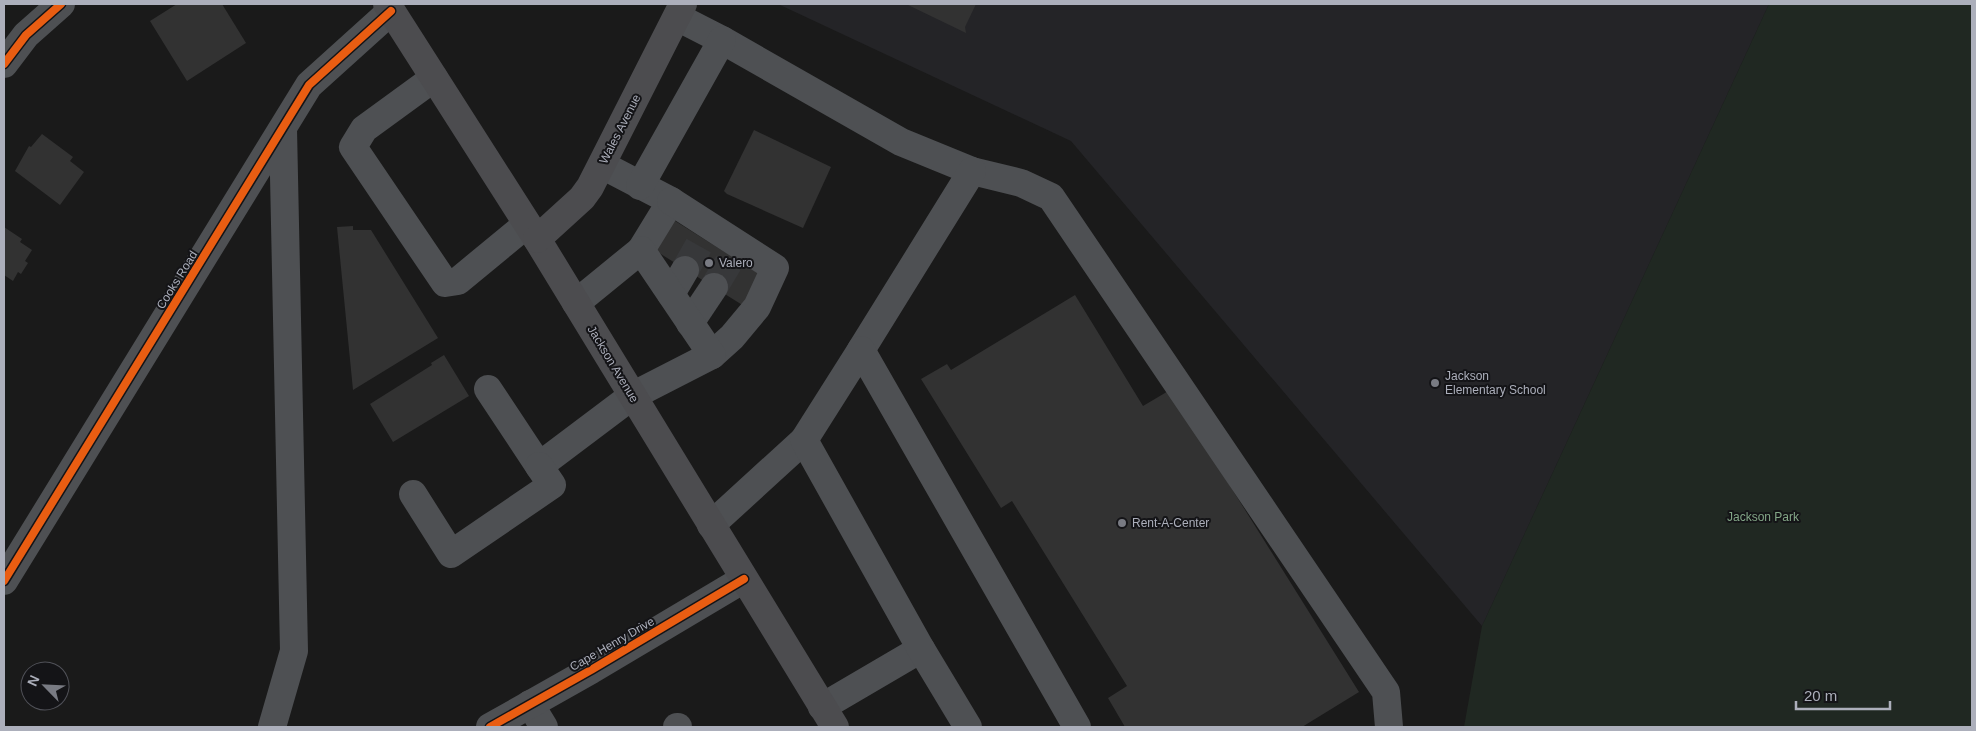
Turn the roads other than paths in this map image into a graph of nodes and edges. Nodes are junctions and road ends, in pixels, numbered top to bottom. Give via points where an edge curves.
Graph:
1 (61, 4) edge
2 (389, 7) edge
3 (680, 11) edge
4 (722, 40) junction
5 (4, 64) edge
6 (434, 78) junction
7 (283, 129) junction
8 (602, 165) junction
9 (972, 171) junction
10 (640, 186) junction
11 (671, 202) junction
12 (532, 232) junction
13 (641, 250) junction
14 (685, 270) tunnel mouth
15 (714, 287) tunnel mouth
16 (671, 294) junction
17 (576, 303) junction
18 (690, 323) junction
19 (861, 350) junction
20 (712, 356) junction
21 (488, 389) dead end
22 (632, 396) junction
23 (804, 440) junction
24 (539, 466) junction
25 (413, 494) dead end
26 (711, 525) junction
27 (744, 579) junction
28 (4, 581) edge
29 (921, 649) junction
30 (530, 704) junction
31 (829, 717) edge
32 (272, 727) edge
33 (490, 727) edge
34 (544, 727) edge
35 (968, 727) edge
36 (1077, 727) edge
37 (1389, 727) edge

1 - 5 street via 26,35
2 - 6 main road, Jackson Avenue
2 - 7 street, Cooks Road via 309,85
3 - 4 street
3 - 8 main road, Wales Avenue
4 - 9 street via 901,142
4 - 10 street
6 - 12 main road, Jackson Avenue
6 - 12 street via 364,129 353,147 445,282 458,281
7 - 28 street, Cooks Road
7 - 32 street via 294,651
8 - 10 street
8 - 12 main road, Wales Avenue via 582,198
9 - 19 street
9 - 37 street via 1021,183 1051,197 1386,692
10 - 11 street
11 - 13 street
11 - 20 street via 707,233 736,251 775,268 757,307
12 - 17 main road, Jackson Avenue
13 - 16 street
13 - 17 street
14 - 16 street
15 - 18 street
16 - 18 street
17 - 22 main road, Jackson Avenue
18 - 20 street
19 - 23 street
19 - 36 street
20 - 22 street
21 - 24 street
22 - 24 street
22 - 26 main road, Jackson Avenue
23 - 26 street
23 - 29 street
24 - 25 street via 552,485 451,554
26 - 27 main road, Jackson Avenue
27 - 30 street, Cape Henry Drive
27 - 31 main road, Jackson Avenue
29 - 31 street
29 - 35 street
30 - 33 street, Cape Henry Drive
30 - 34 street

